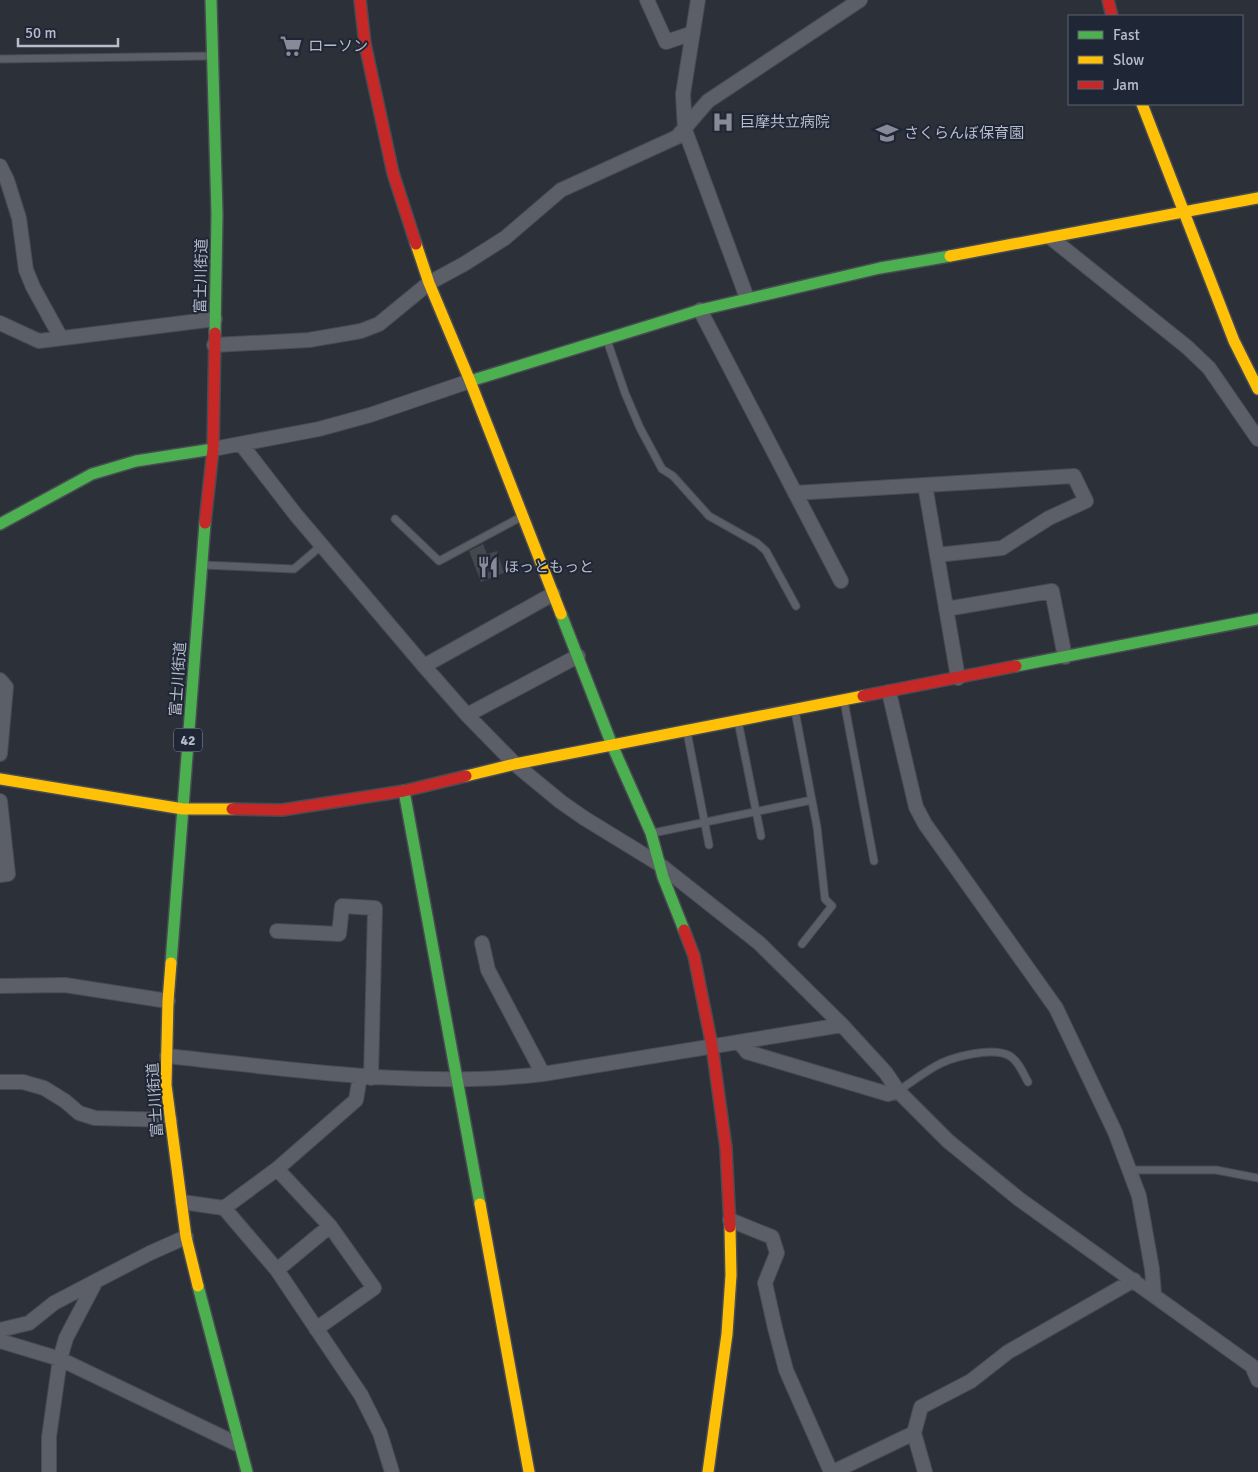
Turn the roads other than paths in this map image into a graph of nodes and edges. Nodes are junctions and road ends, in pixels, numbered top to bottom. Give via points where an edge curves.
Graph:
1 (211, 0) edge
2 (360, 0) edge
3 (648, 0) edge
4 (698, 0) edge
5 (860, 0) edge
6 (1108, 0) edge
7 (1112, 15) edge
8 (693, 33) junction
9 (213, 55) junction
10 (0, 60) edge
11 (1142, 105) edge
12 (685, 130) junction
13 (0, 166) edge
14 (1258, 198) edge
15 (1184, 213) junction
16 (1051, 238) junction
17 (429, 283) junction
18 (747, 298) junction
19 (700, 310) junction
20 (215, 319) junction
21 (0, 323) edge
22 (61, 338) junction
23 (607, 339) junction
24 (214, 344) junction
25 (470, 381) junction
26 (1258, 389) edge
27 (1258, 439) edge
28 (241, 444) junction
29 (213, 449) junction
30 (924, 485) junction
31 (795, 493) junction
32 (522, 517) junction
33 (395, 519) dead end
34 (0, 524) edge
35 (322, 545) junction
36 (937, 555) junction
37 (201, 564) junction
38 (840, 581) dead end
39 (553, 594) junction
40 (796, 606) dead end
41 (946, 609) junction
42 (1258, 619) edge
43 (578, 656) junction
44 (1065, 657) junction
45 (424, 666) junction
46 (958, 678) junction
47 (0, 680) edge
48 (889, 692) junction
49 (844, 701) junction
50 (795, 710) junction
51 (467, 715) junction
52 (738, 721) junction
53 (687, 731) junction
54 (612, 746) junction
55 (0, 754) edge
56 (515, 764) junction
57 (0, 779) edge
58 (404, 791) junction
59 (812, 800) junction
60 (0, 801) edge
61 (183, 809) junction
62 (756, 812) junction
63 (705, 822) junction
64 (651, 833) junction
65 (761, 836) dead end
66 (709, 845) dead end
67 (874, 862) dead end
68 (659, 864) junction
69 (0, 875) edge
70 (277, 931) dead end
71 (482, 943) dead end
72 (802, 944) dead end
73 (0, 986) edge
74 (168, 1000) junction
75 (842, 1025) junction
76 (739, 1042) junction
77 (712, 1046) junction
78 (167, 1056) junction
79 (543, 1074) junction
80 (366, 1077) junction
81 (458, 1080) junction
82 (0, 1082) edge
83 (1028, 1082) dead end
84 (898, 1091) junction
85 (170, 1120) junction
86 (277, 1169) junction
87 (1129, 1170) junction
88 (1258, 1178) edge
89 (182, 1202) junction
90 (224, 1208) junction
91 (730, 1220) junction
92 (330, 1226) junction
93 (186, 1237) junction
94 (277, 1270) junction
95 (1134, 1280) junction
96 (96, 1281) junction
97 (1154, 1294) junction
98 (316, 1329) junction
99 (0, 1330) edge
100 (0, 1341) edge
101 (60, 1359) junction
102 (1243, 1359) junction
103 (1258, 1359) edge
104 (1258, 1380) edge
105 (914, 1433) junction
106 (239, 1445) junction
107 (50, 1472) edge
108 (247, 1472) edge
109 (392, 1472) edge
110 (529, 1472) edge
111 (708, 1472) edge
112 (832, 1472) edge
113 (924, 1472) edge

1 - 9 street, 富士川街道 / 42
2 - 17 street via 393,173
3 - 8 street via 666,42
4 - 8 street
5 - 12 street via 708,101
6 - 7 street
8 - 12 street via 683,94
9 - 10 lane
9 - 20 street, 富士川街道 / 42 via 217,214
11 - 15 street
12 - 17 street via 678,137 561,190 505,238
12 - 18 street
13 - 22 street via 18,218 26,270
14 - 15 street
15 - 16 street
15 - 26 street via 1234,341
16 - 18 street via 880,268
16 - 27 street via 1187,346 1209,368
17 - 24 street via 379,324 361,331 309,340
17 - 25 street
18 - 19 street
19 - 23 street
19 - 31 street
20 - 22 street
20 - 24 street, 富士川街道 / 42
21 - 22 street via 39,341
23 - 25 street
23 - 40 lane via 640,428 662,469 673,476 709,516 757,542 766,551
24 - 29 street, 富士川街道 / 42
25 - 28 street via 319,430
25 - 32 street
28 - 29 street
28 - 35 street
29 - 34 street via 121,464 92,474
29 - 37 street, 富士川街道 / 42
30 - 31 street
30 - 36 street
30 - 36 street via 1074,476 1086,501 1049,518 1002,548
31 - 38 street
32 - 33 lane via 439,561
32 - 39 street
35 - 37 lane via 294,568
35 - 45 street
36 - 41 street
37 - 61 street, 富士川街道 / 42
39 - 43 street
39 - 45 street
41 - 44 street via 1052,591
41 - 46 street
42 - 44 street
43 - 51 street
43 - 54 street
44 - 46 street
45 - 51 street
46 - 48 street
47 - 55 street via 6,687
48 - 49 street
48 - 87 street via 916,807 1056,1008 1115,1132
49 - 50 street
49 - 67 lane
50 - 52 street
50 - 59 lane
51 - 56 street
52 - 53 street
52 - 62 lane
53 - 54 street
53 - 63 lane
54 - 56 street
54 - 64 street
56 - 58 street
56 - 68 street via 561,802
57 - 61 street
58 - 61 street via 282,810
58 - 81 street
59 - 62 lane
59 - 72 lane via 825,899 832,906
60 - 69 street via 8,874
61 - 74 street, 富士川街道 / 42
62 - 63 lane
62 - 65 lane
63 - 64 lane
63 - 66 lane
64 - 68 street
68 - 75 street via 759,943
68 - 77 street via 694,956
70 - 80 street via 339,934 342,906 375,908
71 - 79 street via 488,970
73 - 74 street via 65,985
74 - 78 street, 富士川街道 / 42
75 - 76 street
75 - 84 street
76 - 77 street
76 - 84 street via 747,1052 888,1094
77 - 79 street
77 - 91 street via 726,1148
78 - 80 street
78 - 85 street, 富士川街道 / 42
79 - 81 street
80 - 81 street
80 - 86 street via 356,1100
81 - 110 street
82 - 85 street via 24,1082 44,1088 79,1113 95,1118
83 - 84 lane via 1009,1056 995,1052 966,1055 935,1066
84 - 95 street via 948,1141 1019,1198
85 - 89 street, 富士川街道 / 42
86 - 90 street
86 - 92 street
87 - 88 lane via 1216,1170
87 - 97 street via 1139,1196
89 - 90 street
89 - 93 street, 富士川街道 / 42
90 - 94 street
91 - 111 street via 728,1324
91 - 112 street via 772,1236 777,1253 765,1283 775,1328 786,1370
92 - 94 street
92 - 98 street via 374,1288
93 - 96 street
93 - 106 street, 富士川街道 / 42
94 - 98 street
95 - 97 street
95 - 105 street via 1008,1352 971,1381 921,1407
96 - 99 street via 54,1303 29,1322
96 - 101 street via 66,1338
97 - 102 street
98 - 109 street via 361,1395 380,1433
100 - 101 street
101 - 106 street
101 - 107 street via 49,1437
102 - 103 lane
102 - 104 street via 1252,1366
105 - 112 street
105 - 113 street
106 - 108 street, 富士川街道 / 42

